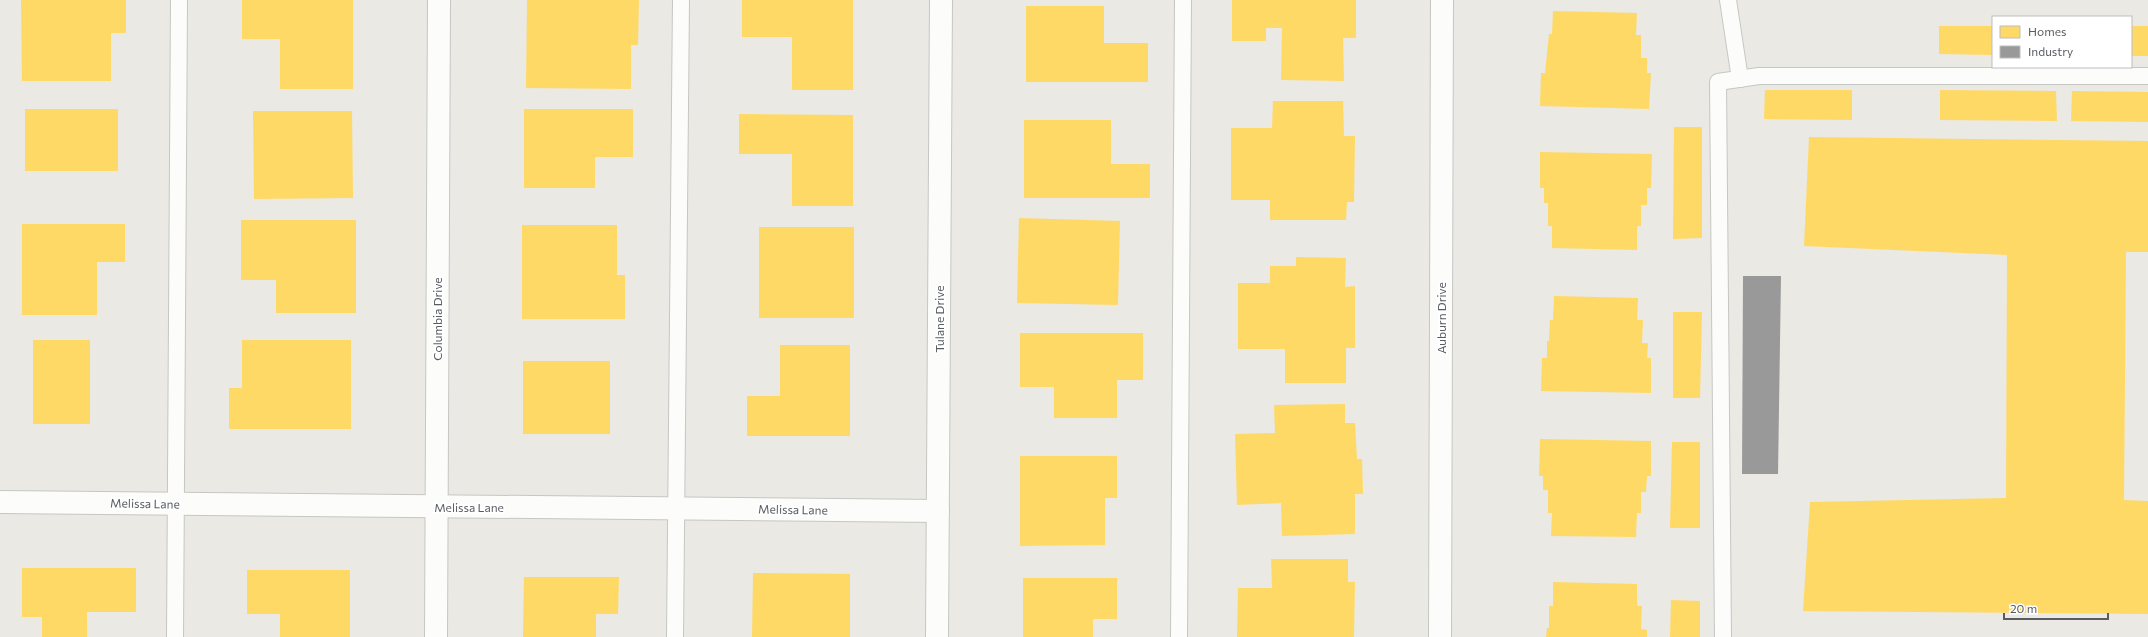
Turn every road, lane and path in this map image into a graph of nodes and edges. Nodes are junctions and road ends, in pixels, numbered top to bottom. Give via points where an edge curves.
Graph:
1 (179, 0) edge
2 (439, 0) edge
3 (681, 0) edge
4 (941, 0) edge
5 (1183, 0) edge
6 (1442, 0) edge
7 (1728, 0) edge
8 (2148, 76) edge
9 (1740, 79) junction
10 (0, 502) edge
11 (176, 503) junction
12 (437, 506) junction
13 (675, 508) junction
14 (938, 511) junction
15 (175, 637) edge
16 (436, 637) edge
17 (675, 637) edge
18 (937, 637) edge
19 (1179, 637) edge
20 (1440, 637) edge
21 (1723, 637) edge

1 - 11 lane
2 - 12 street, Columbia Drive
3 - 13 lane
4 - 14 street, Tulane Drive
5 - 19 lane
6 - 20 street, Auburn Drive
7 - 9 lane
8 - 9 lane via 1759,76
9 - 21 lane via 1718,82
10 - 11 street, Melissa Lane
11 - 12 street, Melissa Lane
11 - 15 lane
12 - 13 street, Melissa Lane
12 - 16 street, Columbia Drive
13 - 14 street, Melissa Lane
13 - 17 lane
14 - 18 street, Tulane Drive

